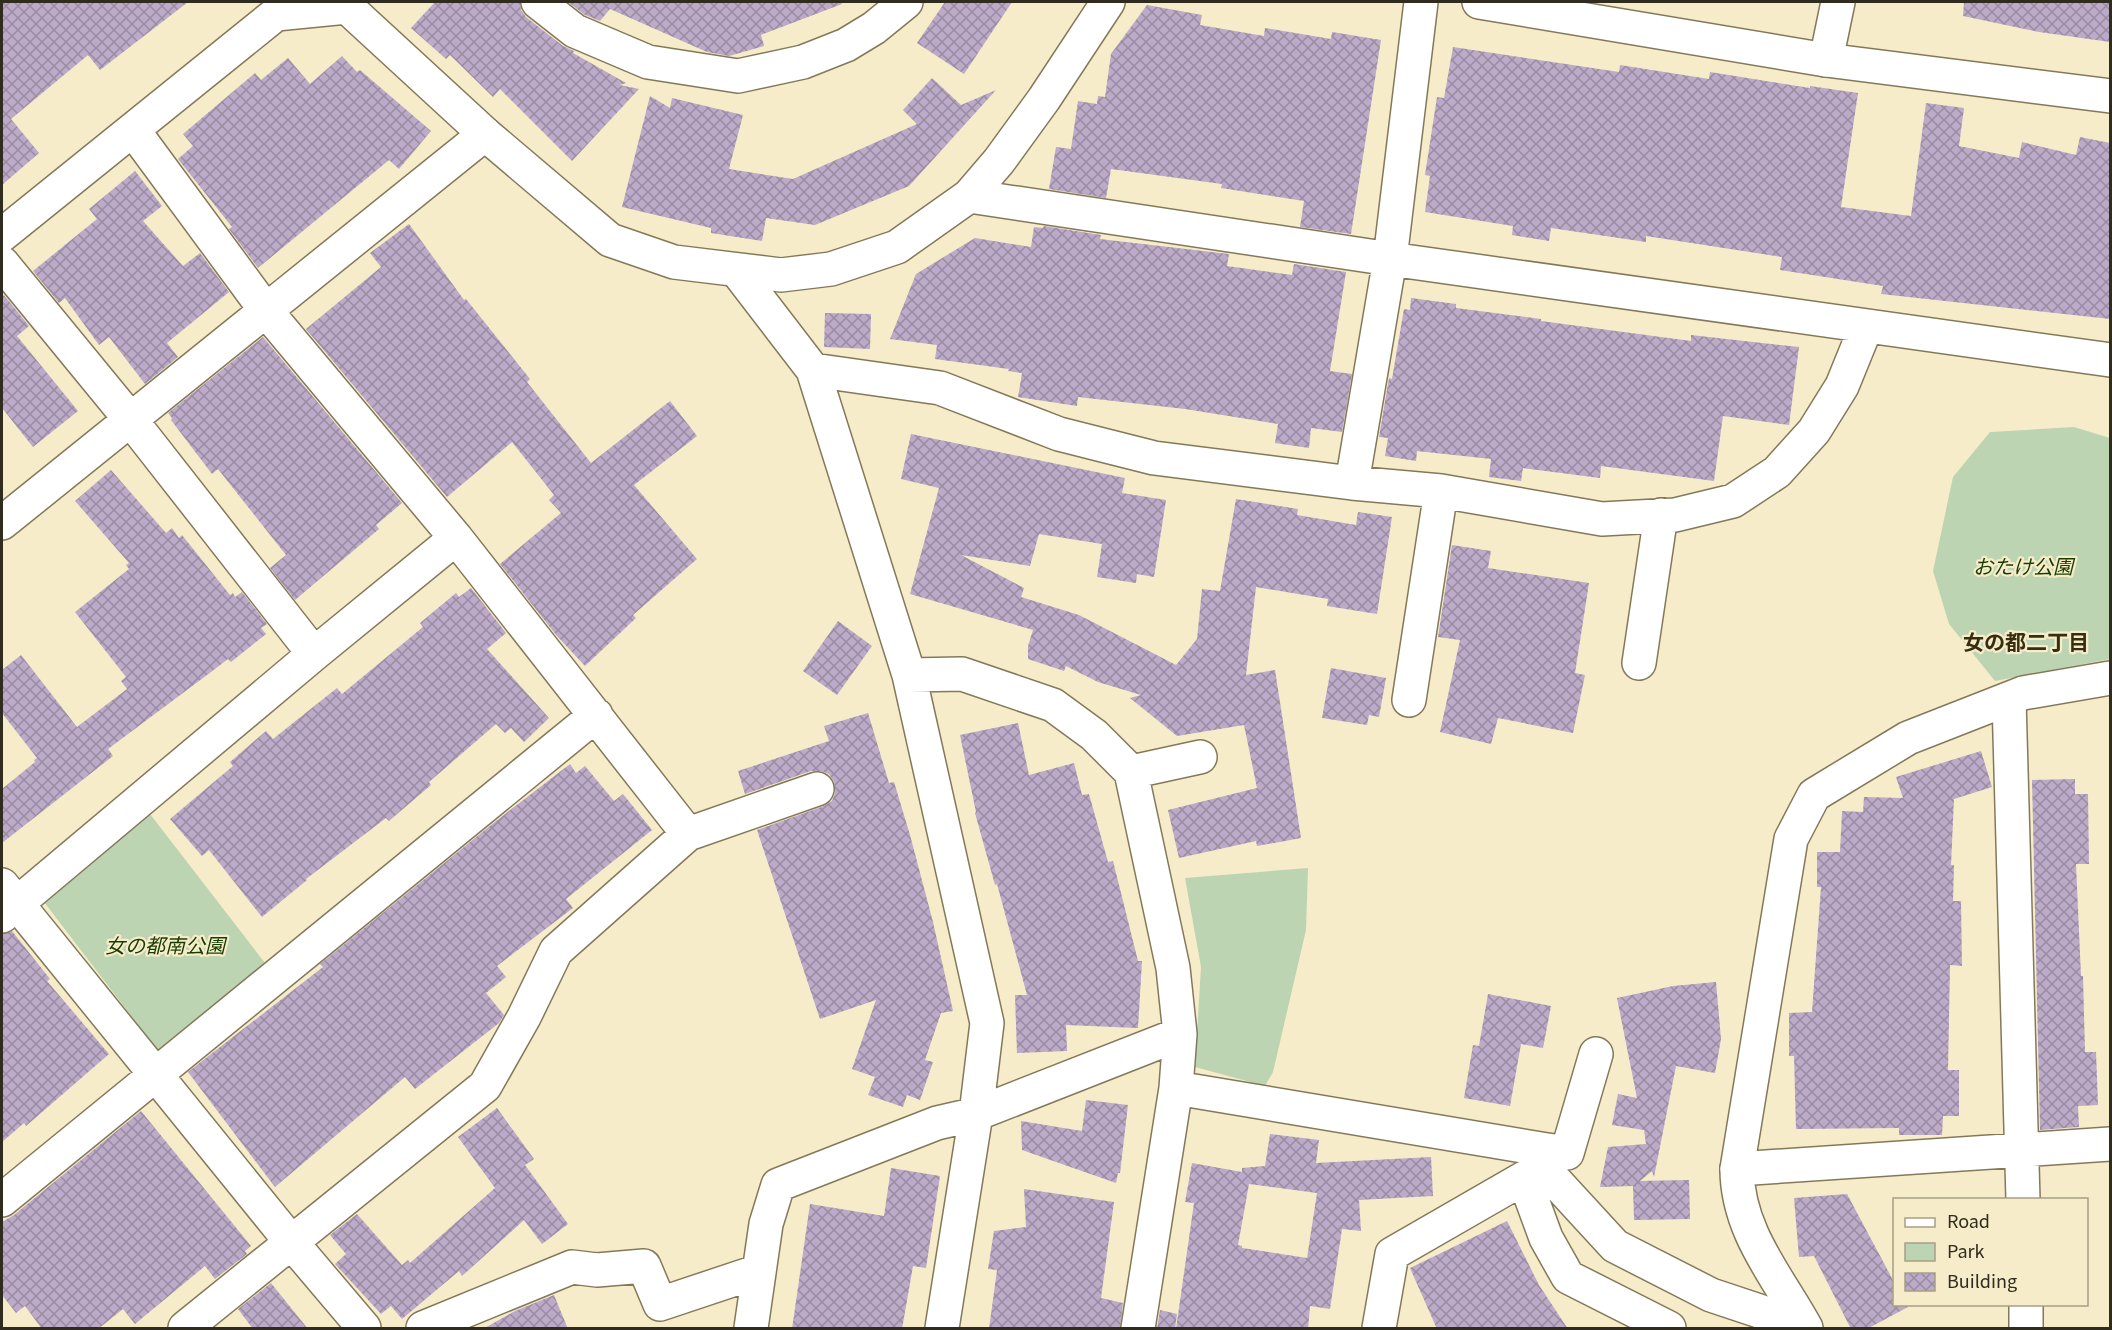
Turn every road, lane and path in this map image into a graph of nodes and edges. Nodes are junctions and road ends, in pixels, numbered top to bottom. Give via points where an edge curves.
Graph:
1 (538, 2) edge
2 (906, 2) edge
3 (1108, 2) edge
4 (1421, 2) edge
5 (1479, 2) edge
6 (1838, 2) edge
7 (344, 4) edge
8 (1826, 60) junction
9 (2110, 96) edge
10 (133, 130) junction
11 (485, 135) junction
12 (969, 196) junction
13 (2, 235) edge
14 (1390, 259) junction
15 (2, 263) edge
16 (738, 271) junction
17 (267, 312) junction
18 (1866, 327) junction
19 (2110, 360) edge
20 (813, 370) junction
21 (130, 419) junction
22 (1352, 483) junction
23 (1441, 491) junction
24 (1661, 515) junction
25 (2, 523) edge
26 (456, 538) junction
27 (314, 654) junction
28 (1639, 663) dead end
29 (909, 675) junction
30 (2110, 678) edge
31 (2009, 699) junction
32 (1408, 700) dead end
33 (596, 715) junction
34 (1200, 757) dead end
35 (1131, 772) junction
36 (817, 789) dead end
37 (688, 834) junction
38 (7, 902) edge
39 (1180, 1034) junction
40 (1596, 1054) dead end
41 (156, 1075) junction
42 (1176, 1088) junction
43 (976, 1114) junction
44 (2110, 1144) edge
45 (2022, 1151) junction
46 (1537, 1166) junction
47 (1737, 1169) junction
48 (2023, 1198) edge
49 (2, 1200) edge
50 (292, 1243) junction
51 (759, 1271) junction
52 (2026, 1306) edge
53 (1805, 1327) edge
54 (184, 1329) edge
55 (364, 1329) edge
56 (423, 1329) edge
57 (751, 1329) edge
58 (942, 1329) edge
59 (1138, 1329) edge
60 (1379, 1329) edge
61 (1669, 1329) edge
62 (2026, 1329) edge

1 - 2 street via 575,31 648,62 738,76 802,62 846,45
3 - 12 street via 1044,99
4 - 14 street
5 - 8 street
6 - 8 street
7 - 10 street via 276,14
7 - 11 street
8 - 9 street
10 - 13 street
10 - 17 street
11 - 16 street via 610,240 674,262
11 - 17 street
12 - 14 street
12 - 16 street via 897,247 831,269 781,275
14 - 18 street
14 - 22 street
15 - 21 street
16 - 20 street
17 - 21 street
17 - 26 street
18 - 19 street
18 - 24 street via 1842,386 1820,422 1777,472 1732,501
20 - 22 street via 939,388 1059,434 1154,458
20 - 29 street
21 - 25 street
21 - 27 street
22 - 23 street
23 - 24 street via 1602,519
23 - 32 street
24 - 28 street
26 - 27 street
26 - 33 street
27 - 38 street
29 - 35 street via 962,674 1053,705 1094,735
29 - 43 street via 987,1023
30 - 31 street via 2023,693
31 - 45 street
31 - 47 street via 1908,738 1814,795 1791,839
33 - 37 street
33 - 41 street
34 - 35 street
35 - 39 street via 1173,968
36 - 37 street
37 - 50 street via 556,951 485,1086
38 - 41 street
39 - 42 street
39 - 43 street
40 - 46 street via 1567,1153
41 - 49 street
41 - 50 street
42 - 46 street
42 - 59 street
43 - 51 street via 937,1123 777,1185
43 - 58 street
44 - 45 street
45 - 47 street
45 - 48 street
46 - 53 street via 1615,1246 1711,1295
46 - 60 street via 1392,1254
46 - 61 street via 1546,1238 1568,1277
47 - 53 street via 1737,1190 1749,1232
50 - 54 street
50 - 55 street
51 - 56 street via 660,1304 644,1266 597,1270 572,1267
51 - 57 street
52 - 62 street

